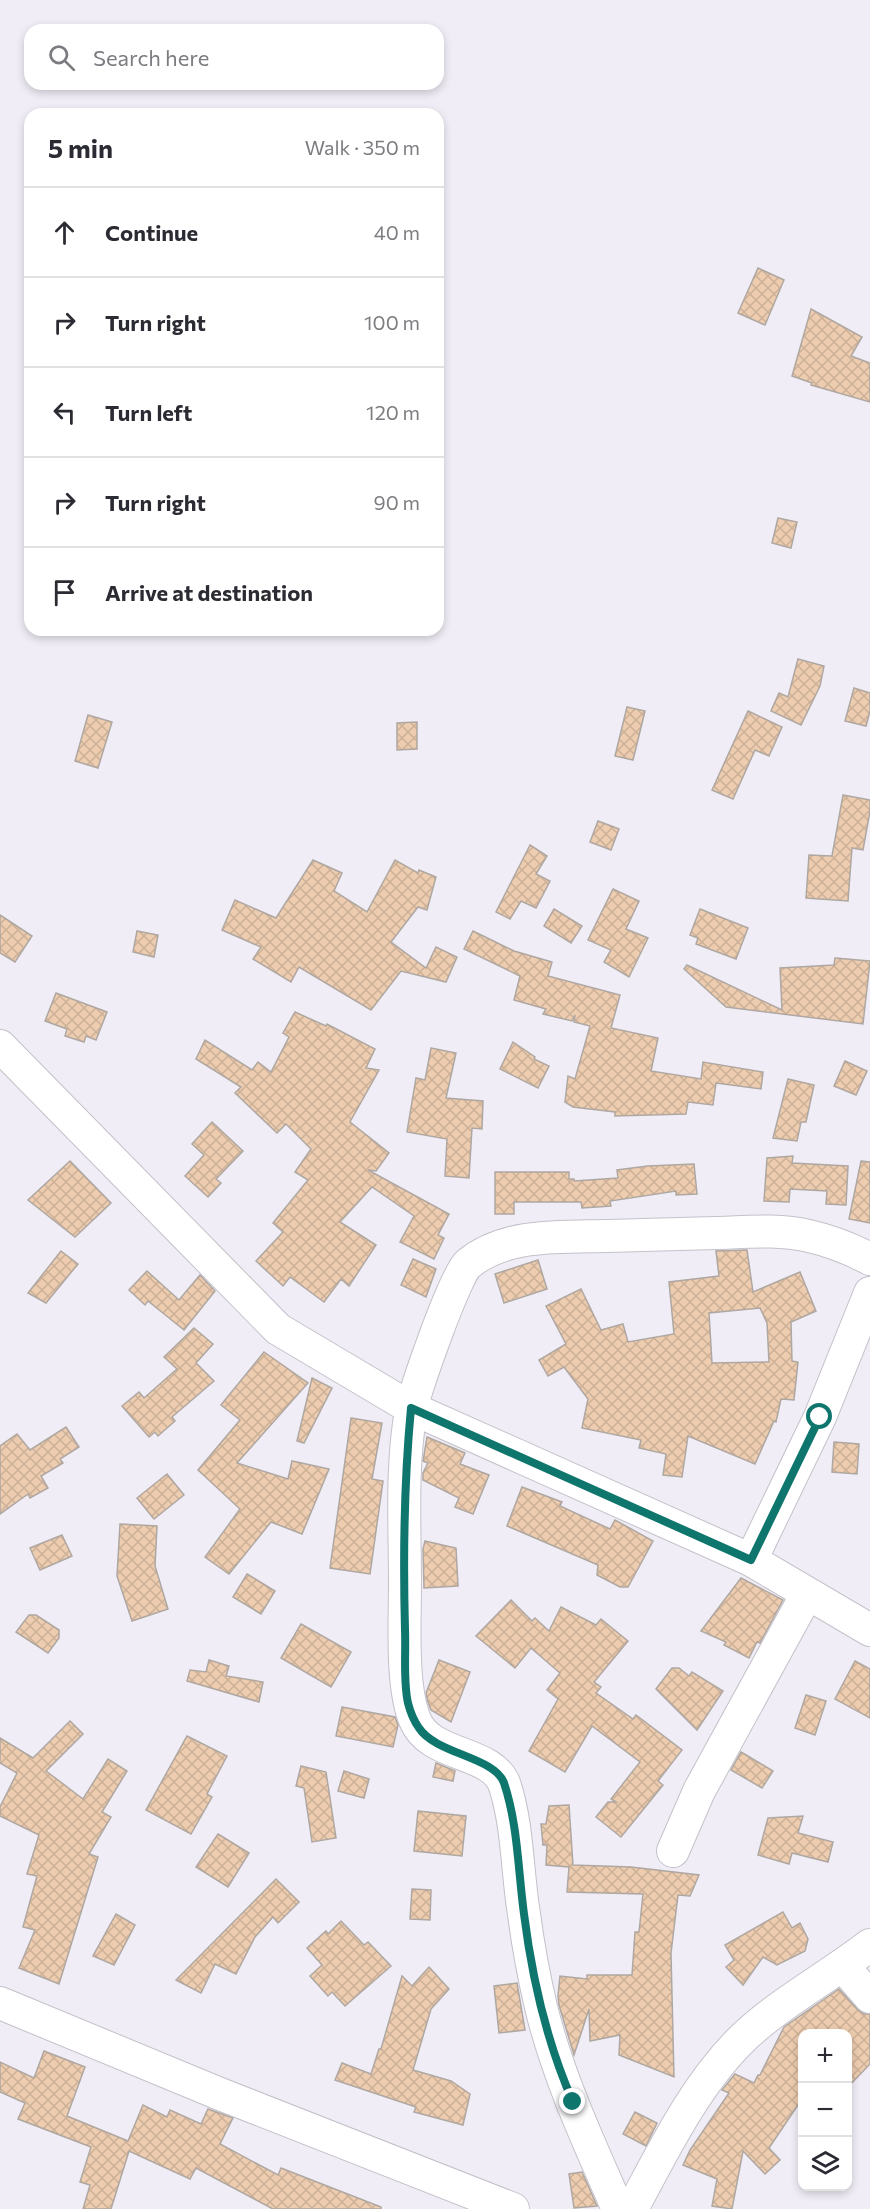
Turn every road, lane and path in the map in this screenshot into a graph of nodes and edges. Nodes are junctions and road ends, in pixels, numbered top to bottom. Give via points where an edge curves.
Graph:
1 (0, 1046) edge
2 (870, 1259) edge
3 (870, 1293) edge
4 (411, 1408) junction
5 (751, 1560) junction
6 (807, 1594) junction
7 (870, 1630) edge
8 (673, 1851) dead end
9 (870, 1945) edge
10 (843, 1966) junction
11 (870, 1996) edge
12 (0, 2003) edge
13 (513, 2209) edge
14 (618, 2209) edge
15 (632, 2209) edge

1 - 4 street via 278,1329
2 - 4 street via 847,1247 808,1236 767,1231 515,1242 485,1252 464,1267
3 - 5 street via 820,1417
4 - 5 street
4 - 14 street via 405,1511 408,1703 425,1737 488,1767 503,1780 511,1808 540,2005 560,2072
5 - 6 street
6 - 7 street
6 - 8 street via 699,1791
9 - 10 street
10 - 11 street
10 - 15 street via 745,2037 712,2073 667,2143
12 - 13 street

